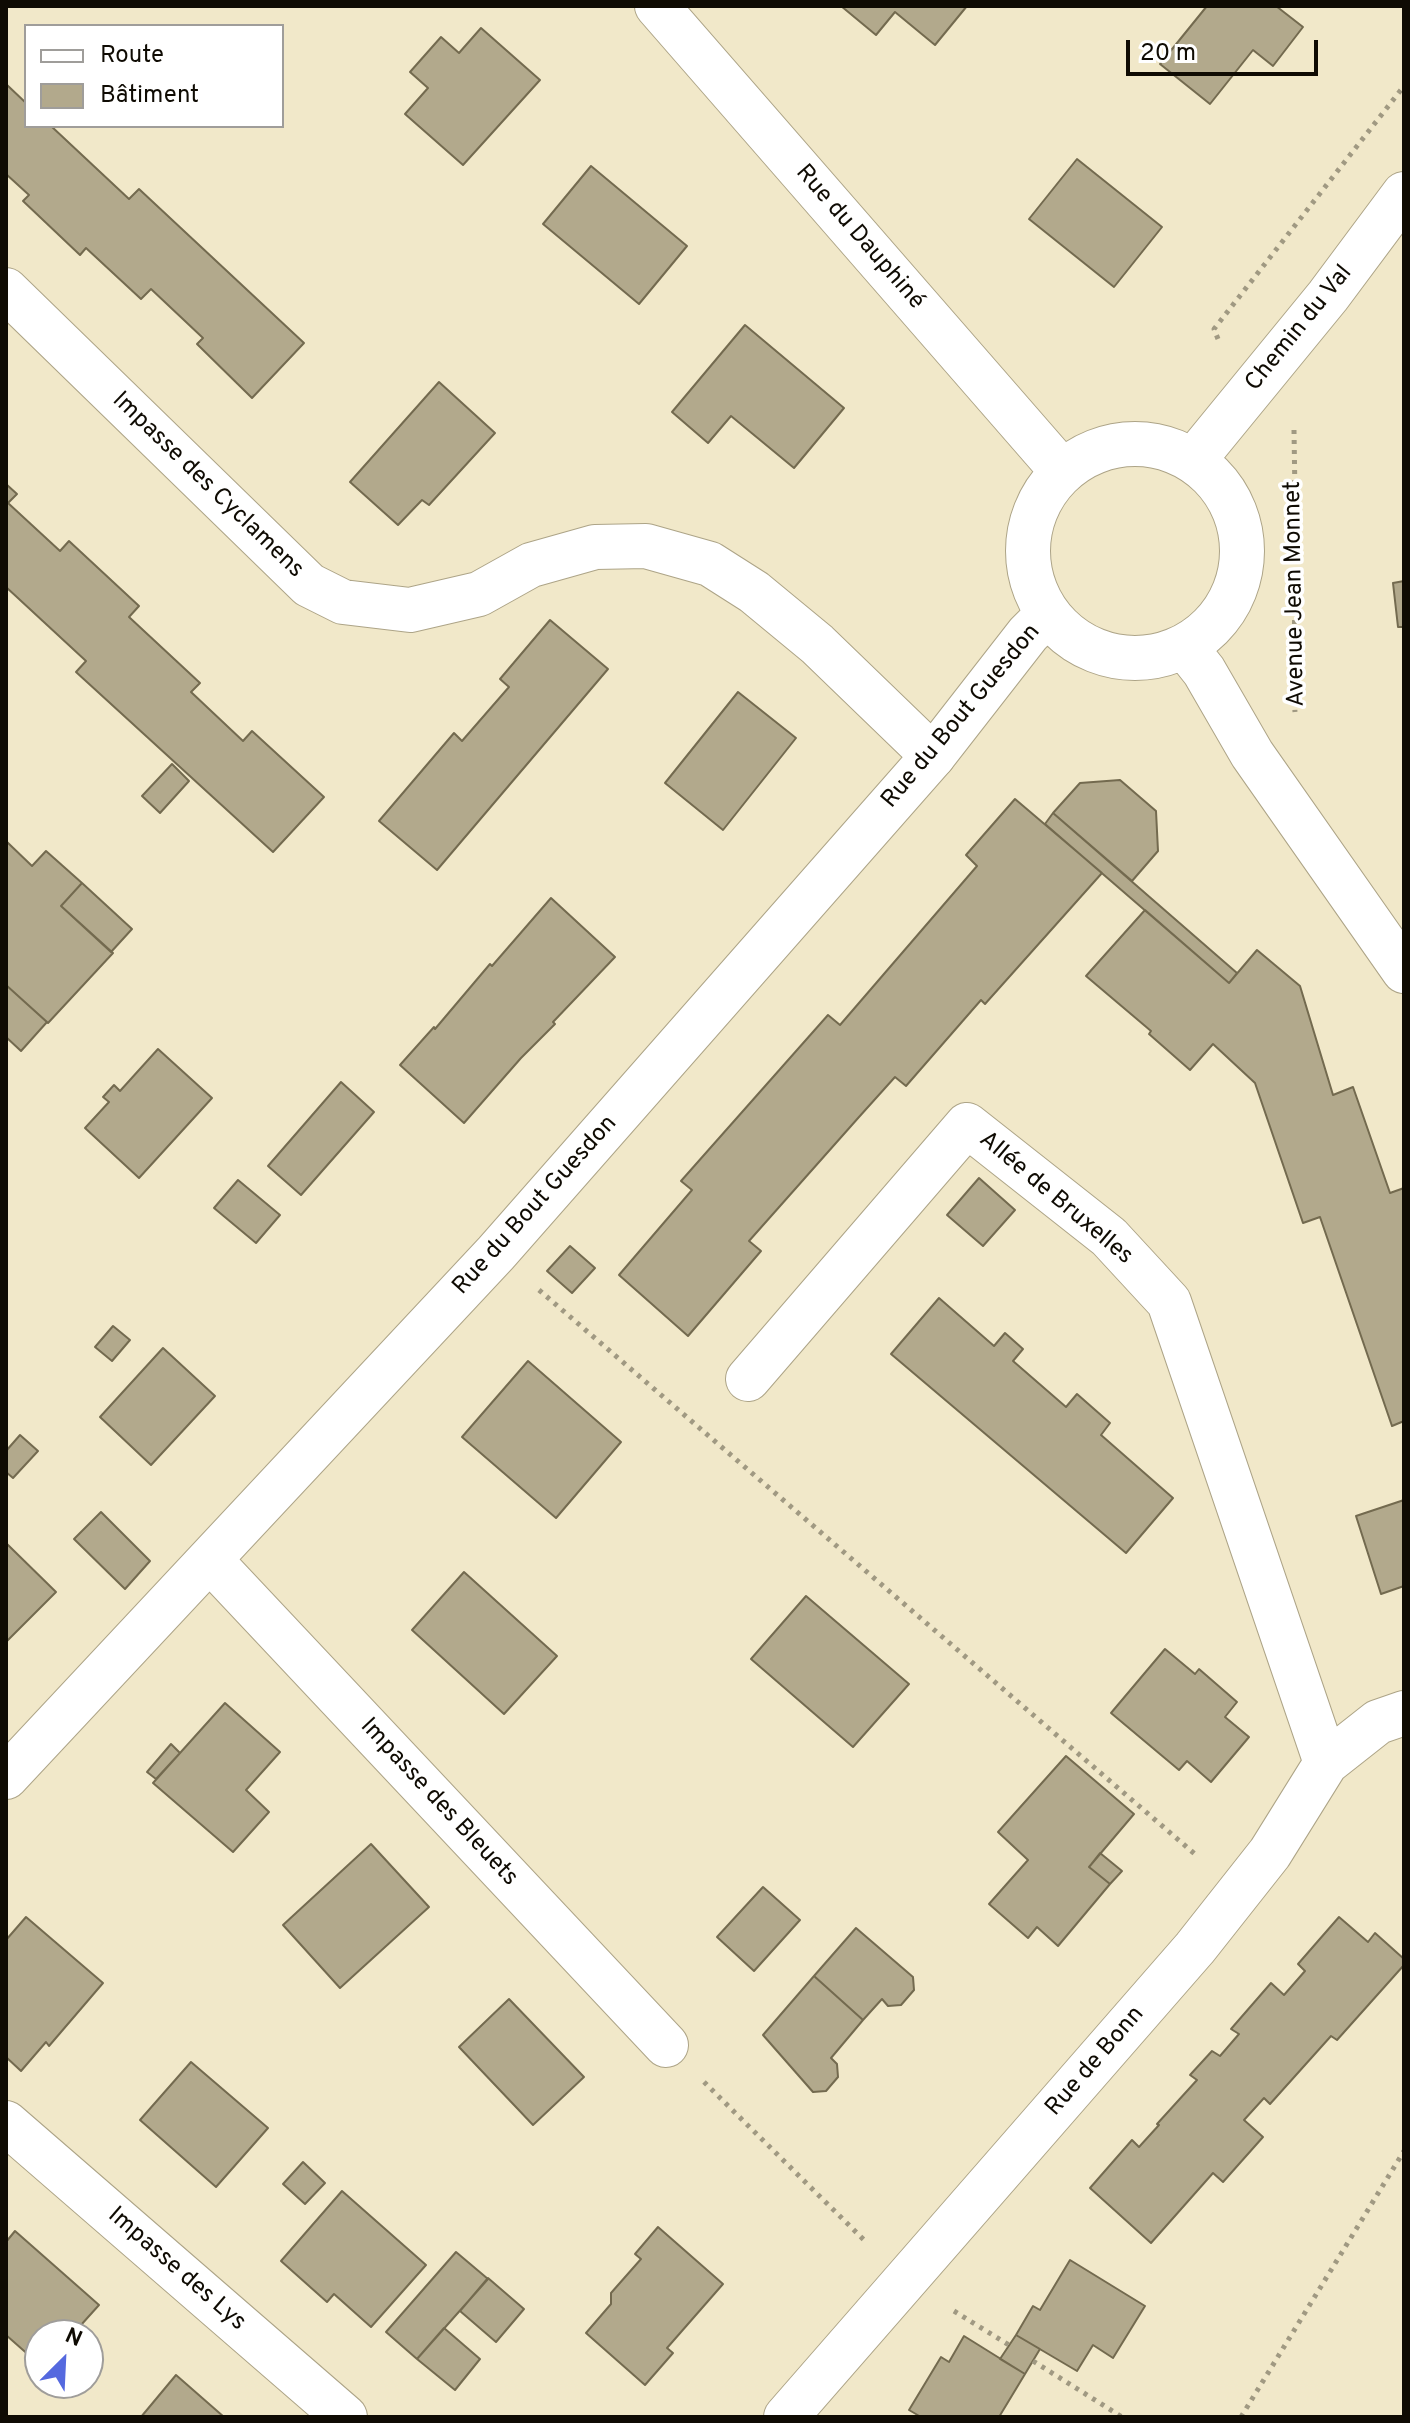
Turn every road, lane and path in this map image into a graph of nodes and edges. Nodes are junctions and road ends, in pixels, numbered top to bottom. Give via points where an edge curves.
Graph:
1 (661, 8) edge
2 (1404, 86) edge
3 (1404, 194) edge
4 (6, 290) edge
5 (1221, 347) dead end
6 (1294, 425) dead end
7 (1193, 461) junction
8 (1062, 471) junction
9 (1046, 616) junction
10 (1185, 647) junction
11 (1295, 716) dead end
12 (933, 756) junction
13 (1404, 971) edge
14 (536, 1287) dead end
15 (748, 1379) dead end
16 (210, 1560) junction
17 (1404, 1713) edge
18 (1326, 1763) junction
19 (6, 1777) edge
20 (1239, 1893) junction
21 (666, 2045) joint
22 (6, 2123) edge
23 (1404, 2151) edge
24 (907, 2281) junction
25 (1009, 2345) dead end
26 (1033, 2361) dead end
27 (345, 2417) edge
28 (786, 2417) edge
29 (1122, 2417) edge
30 (1241, 2417) edge

1 - 8 street, Rue du Dauphiné
2 - 5 path via 1214,329
3 - 7 street, Chemin du Val
4 - 12 street, Impasse des Cyclamens via 309,585 343,602 410,610 479,594 531,565 595,547 646,546 710,564 754,592 817,644
6 - 11 path, Avenue Jean Monnet
7 - 8 street via 1167,448 1128,444 1097,450
7 - 10 street via 1218,483 1237,515 1243,546 1239,581 1220,619
8 - 9 street via 1039,499 1027,536 1030,579
9 - 10 street via 1096,653 1132,660
9 - 12 street, Rue du Bout Guesdon
10 - 13 street via 1252,754
12 - 16 street, Rue du Bout Guesdon via 496,1253
14 - 20 path
15 - 18 street, Allée de Bruxelles via 967,1125 1109,1237 1169,1302
16 - 19 street, Rue du Bout Guesdon
16 - 21 street, Impasse des Bleuets
17 - 18 street, Rue de Bonn via 1378,1722
18 - 20 street, Rue de Bonn
20 - 24 street, Rue de Bonn
21 - 24 path
22 - 27 street, Impasse des Lys
23 - 30 path
24 - 25 path
24 - 28 street, Rue de Bonn
26 - 29 path

